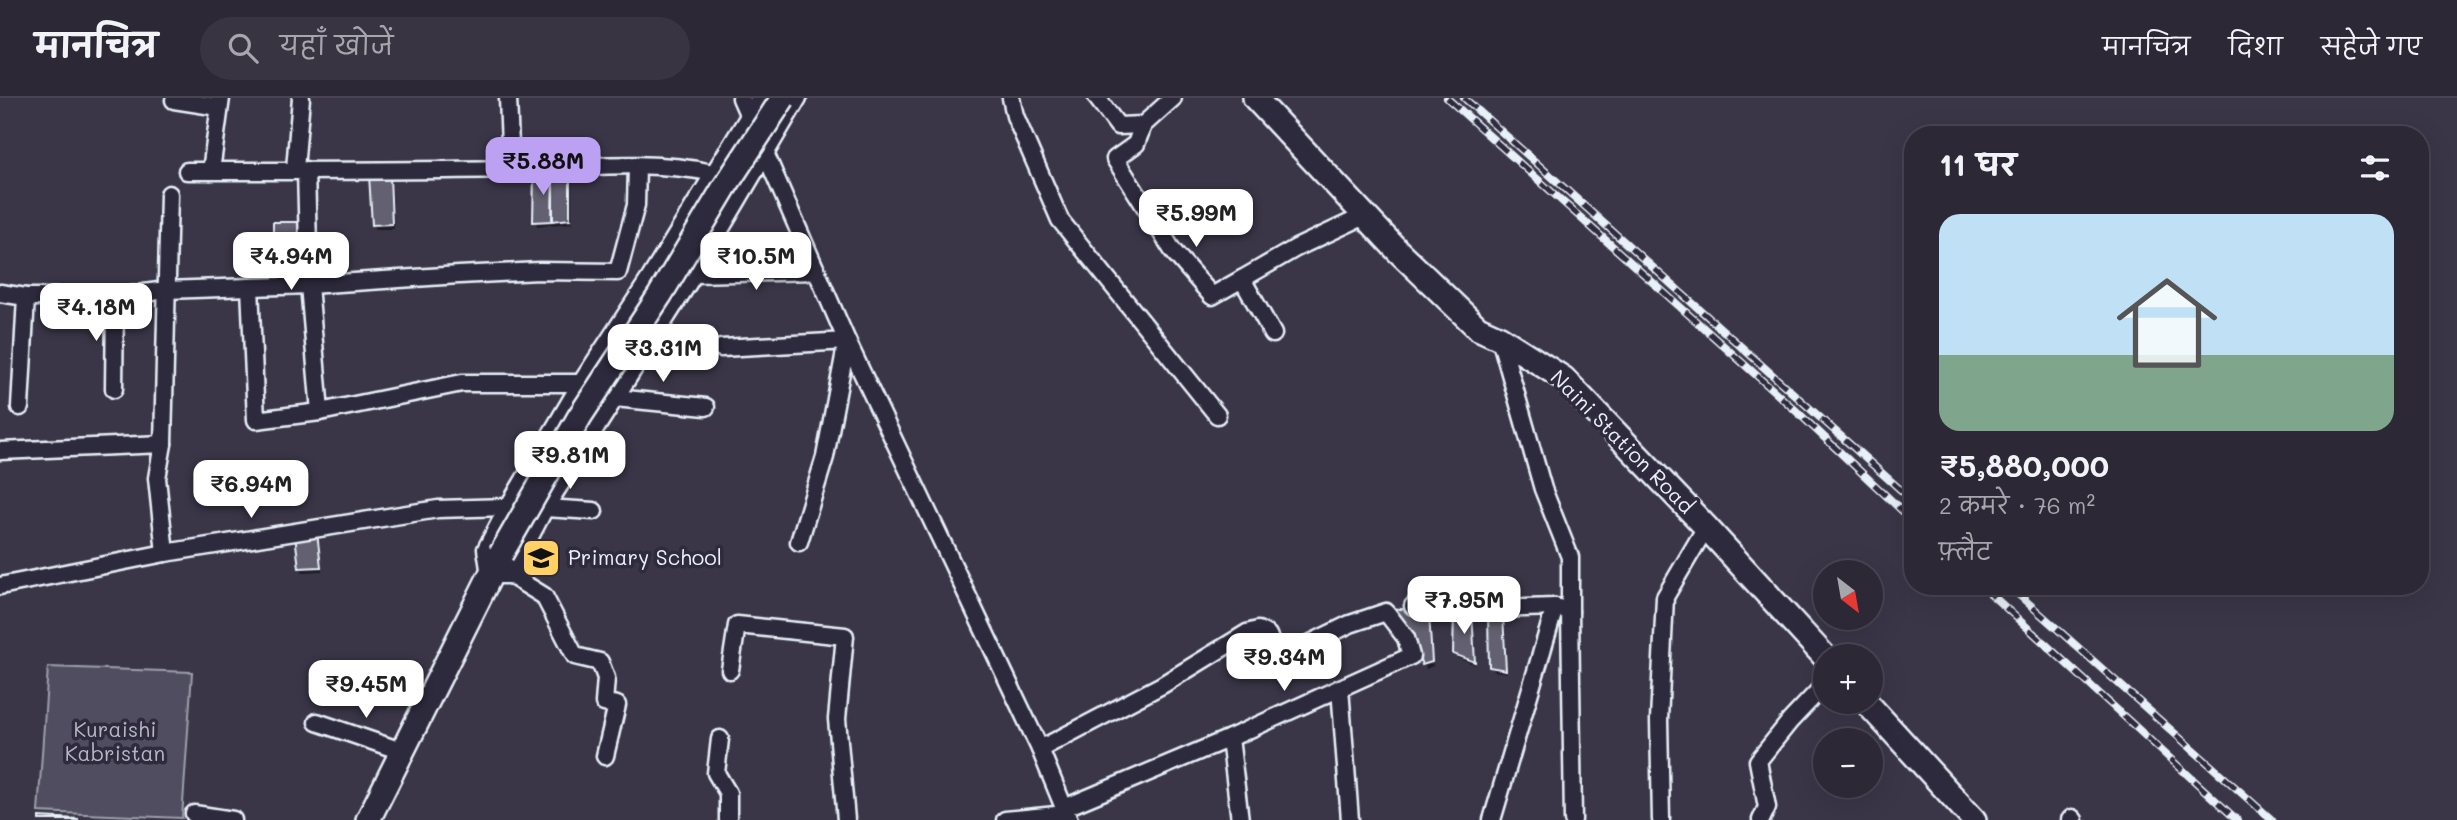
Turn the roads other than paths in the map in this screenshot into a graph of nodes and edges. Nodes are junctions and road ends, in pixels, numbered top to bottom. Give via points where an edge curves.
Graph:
1 (301, 98) edge
2 (508, 98) edge
3 (741, 98) edge
4 (760, 98) edge
5 (783, 98) edge
6 (798, 98) edge
7 (1011, 98) edge
8 (1097, 98) edge
9 (1173, 98) edge
10 (1255, 98) edge
11 (174, 100) dead end
12 (220, 103) edge
13 (750, 116) junction
14 (1143, 125) junction
15 (766, 155) junction
16 (637, 167) junction
17 (511, 169) junction
18 (300, 170) junction
19 (211, 171) junction
20 (187, 172) dead end
21 (713, 173) junction
22 (169, 194) dead end
23 (1364, 216) junction
24 (817, 271) junction
25 (694, 274) junction
26 (1242, 279) junction
27 (309, 285) junction
28 (250, 288) junction
29 (166, 290) junction
30 (0, 293) edge
31 (26, 297) junction
32 (115, 297) junction
33 (1273, 334) dead end
34 (1500, 338) junction
35 (847, 341) junction
36 (720, 348) dead end
37 (581, 383) junction
38 (114, 389) dead end
39 (615, 398) junction
40 (20, 407) dead end
41 (706, 407) dead end
42 (320, 412) junction
43 (1217, 415) dead end
44 (163, 444) junction
45 (0, 451) edge
46 (508, 507) junction
47 (545, 508) junction
48 (594, 511) dead end
49 (1706, 527) junction
50 (799, 542) dead end
51 (165, 553) junction
52 (500, 568) junction
53 (0, 586) edge
54 (1413, 606) dead end
55 (1563, 609) junction
56 (1813, 644) edge
57 (730, 670) dead end
58 (1340, 688) junction
59 (1813, 697) edge
60 (1877, 714) edge
61 (317, 722) dead end
62 (1230, 738) junction
63 (720, 739) dead end
64 (1040, 749) junction
65 (404, 752) junction
66 (605, 756) dead end
67 (194, 814) dead end
68 (1066, 814) edge
69 (233, 820) edge
70 (368, 820) edge
71 (728, 820) edge
72 (846, 820) edge
73 (1004, 820) edge
74 (1240, 820) edge
75 (1350, 820) edge
76 (1492, 820) edge
77 (1573, 820) edge
78 (1661, 820) edge
79 (1761, 820) edge
80 (1974, 820) edge

1 - 18 street
2 - 17 street
3 - 13 street
4 - 13 street
5 - 52 street, bridge via 580,416
6 - 15 street
7 - 43 street via 1060,220
8 - 14 street via 1118,126
9 - 14 street
10 - 23 street, Naini Station Road
11 - 12 street
12 - 19 street
13 - 15 street
13 - 21 street
14 - 26 street via 1136,144 1115,159 1140,200 1173,251 1212,296
15 - 24 street
15 - 25 street
16 - 17 street
16 - 21 street
16 - 27 street via 636,205 618,272 539,271
17 - 18 street
18 - 19 street
18 - 27 street
19 - 20 street
21 - 37 street
22 - 29 street
23 - 26 street
23 - 34 street, Naini Station Road via 1478,328
24 - 25 street
24 - 35 street
25 - 39 street
26 - 33 street
27 - 28 street
27 - 42 street
28 - 29 street
28 - 42 street via 256,420
29 - 32 street
29 - 44 street
30 - 31 street
31 - 32 street
31 - 40 street
32 - 38 street
34 - 49 street, Naini Station Road via 1563,378
34 - 55 street via 1543,489 1570,557
35 - 36 street
35 - 50 street via 825,457
35 - 64 street
37 - 42 street via 461,383
37 - 46 street
39 - 41 street
39 - 47 street
44 - 45 street
44 - 51 street via 157,478
46 - 51 street via 438,509
46 - 52 street via 486,549
47 - 48 street
47 - 52 street
49 - 56 street, Naini Station Road
49 - 78 street via 1665,597 1659,720
51 - 53 street
52 - 65 street
52 - 66 street via 544,596 575,656 600,662 606,678 604,703 625,705
54 - 55 street
55 - 76 street
55 - 77 street
57 - 72 street via 737,625 845,636 837,719
58 - 62 street
58 - 64 street via 1411,656 1406,638 1386,612 1272,662 1268,635 1258,630 1247,633 1162,685
58 - 75 street
59 - 79 street via 1758,761 1767,807
60 - 80 street
61 - 65 street
62 - 68 street
62 - 74 street
63 - 71 street via 716,773 728,793
64 - 68 street
65 - 70 street
67 - 69 street
68 - 73 street

